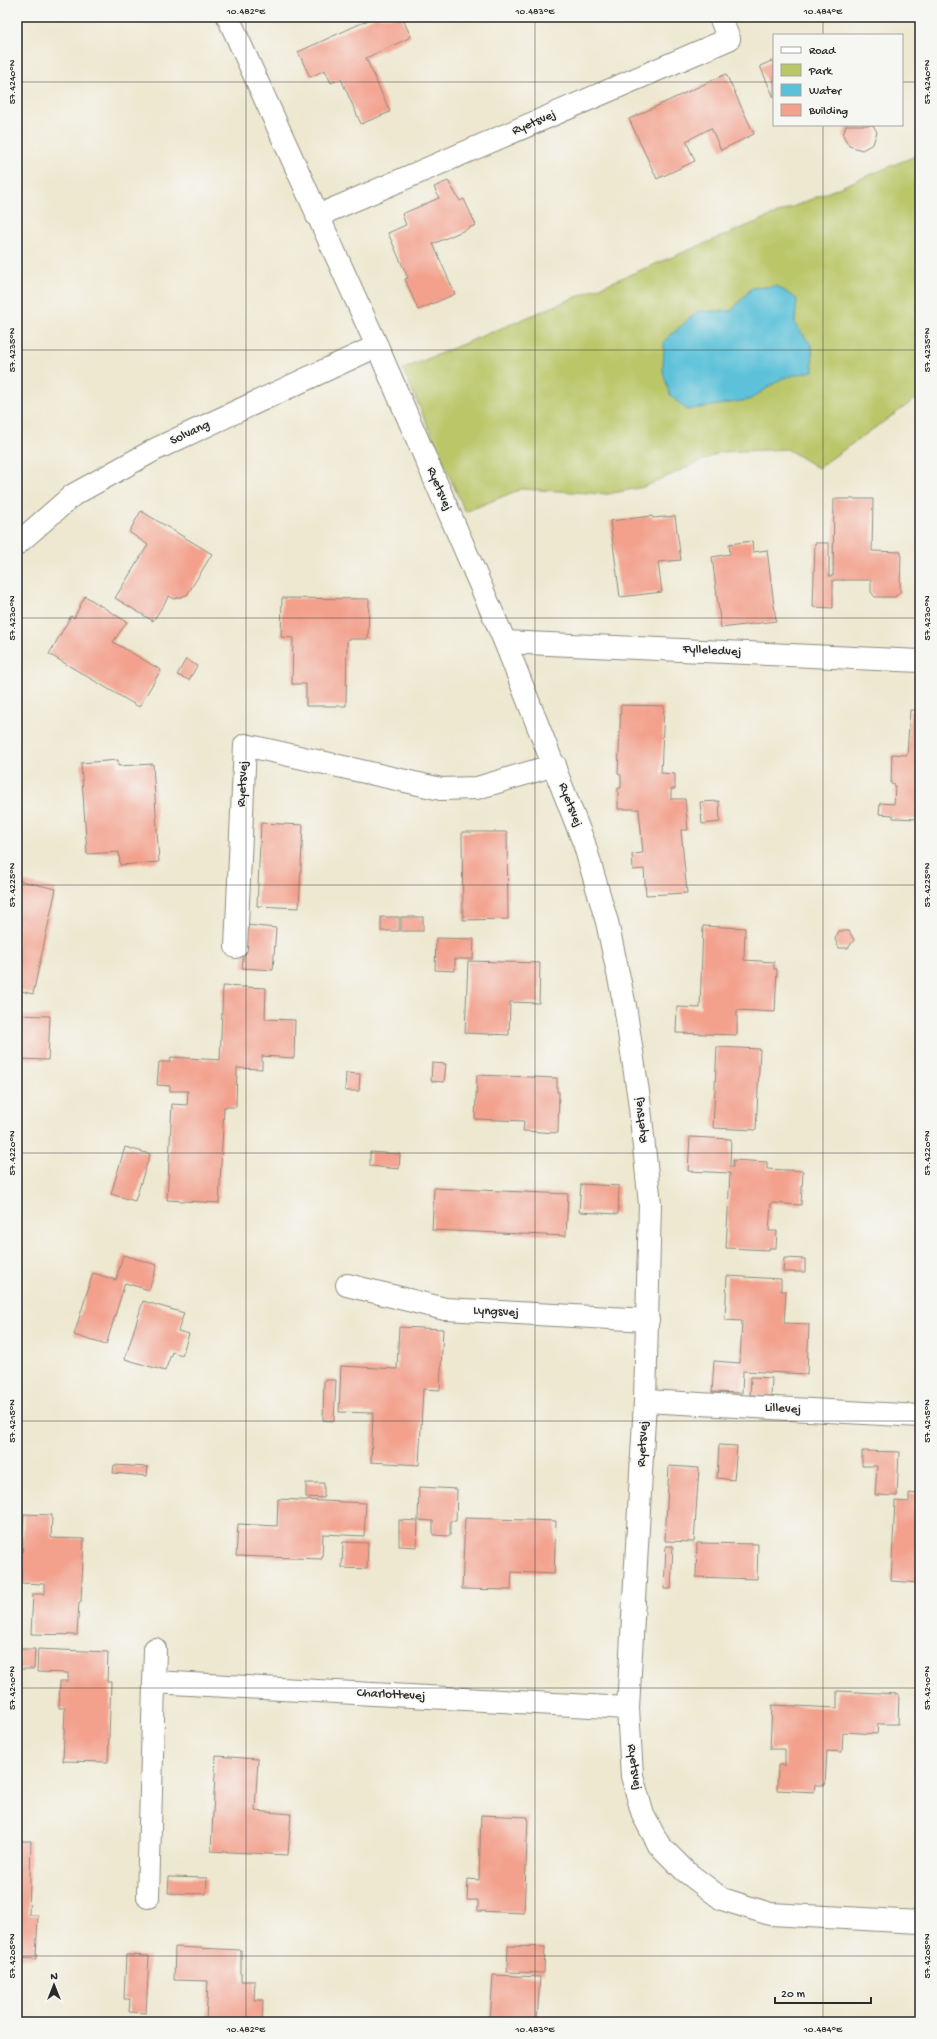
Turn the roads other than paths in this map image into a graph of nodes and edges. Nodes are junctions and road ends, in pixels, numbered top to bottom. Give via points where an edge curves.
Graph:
1 (228, 17) edge
2 (720, 17) edge
3 (317, 216) junction
4 (377, 346) junction
5 (17, 544) edge
6 (505, 642) junction
7 (920, 661) edge
8 (555, 765) junction
9 (236, 947) dead end
10 (347, 1285) dead end
11 (648, 1320) junction
12 (645, 1401) junction
13 (920, 1416) edge
14 (155, 1649) dead end
15 (154, 1682) junction
16 (628, 1708) junction
17 (148, 1897) dead end
18 (920, 1922) edge

1 - 3 street, Ryetsvej
2 - 3 street, Ryetsvej via 729,39
3 - 4 street, Ryetsvej
4 - 5 street, Solvang via 156,449 73,496
4 - 6 street, Ryetsvej
6 - 7 street, Fylleledvej
6 - 8 street, Ryetsvej
8 - 9 street, Ryetsvej via 477,788 441,789 245,746
8 - 11 street, Ryetsvej via 584,843 607,922 625,1006 640,1099 650,1204
10 - 11 street, Lyngsvej via 445,1309
11 - 12 street, Ryetsvej
12 - 13 street, Lillevej
12 - 16 street, Ryetsvej
14 - 15 street
15 - 16 street, Charlottevej
15 - 17 street
16 - 18 street, Ryetsvej via 632,1776 643,1815 659,1845 684,1871 722,1899 770,1914

